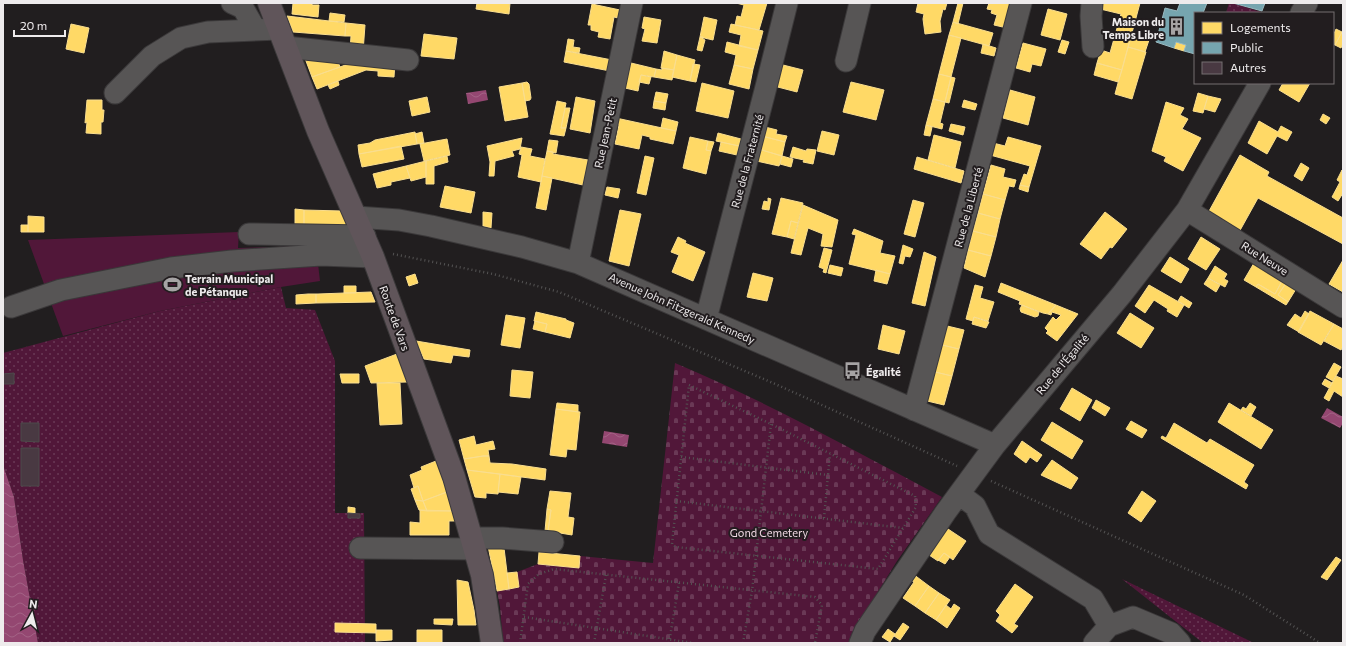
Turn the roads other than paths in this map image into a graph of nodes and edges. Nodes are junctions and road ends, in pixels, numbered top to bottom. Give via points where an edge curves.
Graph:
1 (232, 3) edge
2 (269, 3) edge
3 (632, 3) edge
4 (787, 3) edge
5 (860, 3) edge
6 (1021, 3) edge
7 (1092, 3) edge
8 (1307, 3) edge
9 (1302, 12) edge
10 (255, 29) junction
11 (282, 38) junction
12 (1093, 47) dead end
13 (408, 60) dead end
14 (846, 60) dead end
15 (1259, 84) edge
16 (115, 93) dead end
17 (1187, 210) junction
18 (360, 226) junction
19 (249, 234) dead end
20 (373, 257) junction
21 (578, 263) junction
22 (11, 307) dead end
23 (1343, 307) edge
24 (706, 318) junction
25 (914, 410) junction
26 (995, 445) junction
27 (959, 494) junction
28 (553, 542) dead end
29 (473, 543) junction
30 (360, 548) dead end
31 (1109, 626) junction
32 (492, 643) edge
33 (860, 643) edge
34 (1094, 643) edge
35 (1180, 643) edge

1 - 10 street via 243,8
2 - 11 main road, Route de Vars
3 - 21 street, Rue Jean-Petit
4 - 24 street, Rue de la Fraternité
5 - 14 street
6 - 25 street, Rue de la Liberté
7 - 12 street
8 - 9 street
10 - 11 street
10 - 16 street via 208,32 181,38 152,56
11 - 13 street
11 - 18 main road, Route de Vars via 318,131
15 - 17 street, Rue de l'Égalité
17 - 23 street, Rue Neuve
17 - 26 street, Rue de l'Égalité via 1122,294
18 - 19 street, Avenue John Fitzgerald Kennedy
18 - 20 main road, Route de Vars
18 - 21 street, Avenue John Fitzgerald Kennedy via 399,220 522,247
20 - 22 street via 321,255 171,268 61,290
20 - 29 main road, Route de Vars via 454,477
21 - 24 street, Avenue John Fitzgerald Kennedy
24 - 25 street, Avenue John Fitzgerald Kennedy
25 - 26 street, Avenue John Fitzgerald Kennedy
26 - 27 street, Rue de l'Égalité
27 - 31 street via 975,506 989,534 1093,599
27 - 33 street, Rue de l'Égalité
28 - 29 street via 502,538
29 - 30 street
29 - 32 main road, Route de Vars via 482,575
31 - 34 street
31 - 35 street via 1133,617 1171,633

